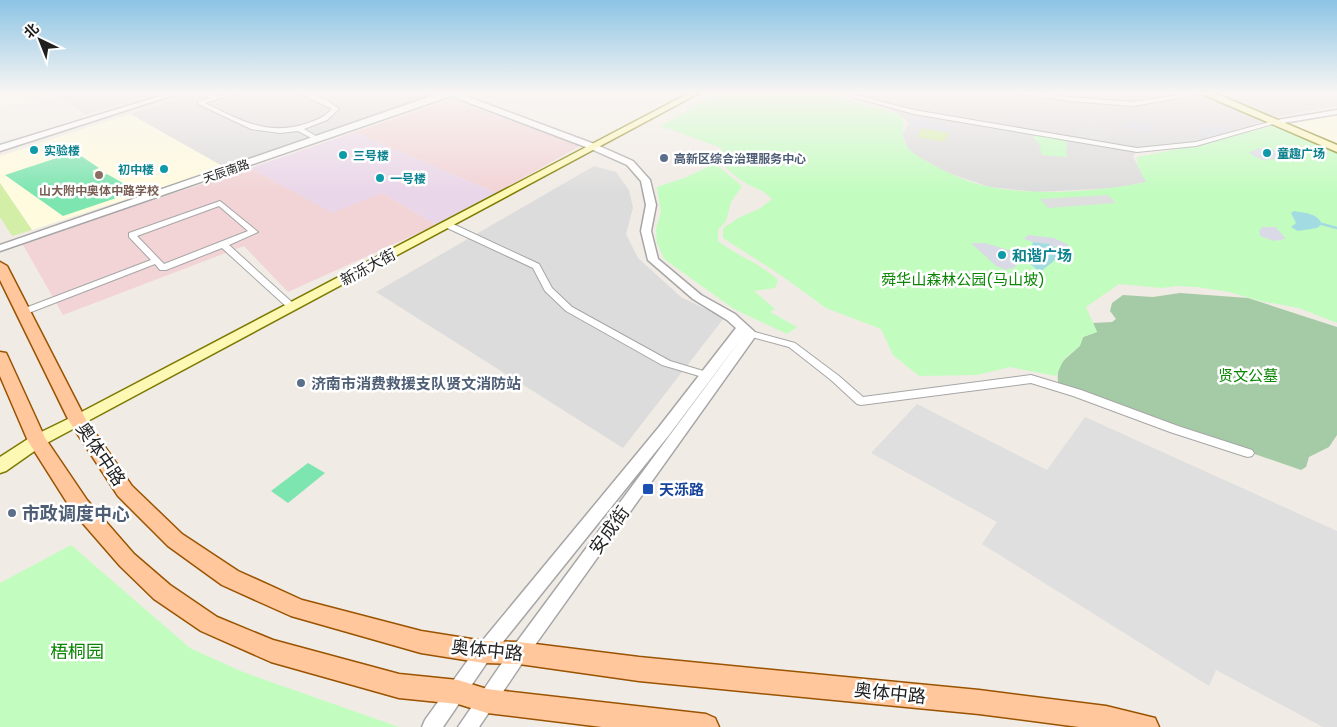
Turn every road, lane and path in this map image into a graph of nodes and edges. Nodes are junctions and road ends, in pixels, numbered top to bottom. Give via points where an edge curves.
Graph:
1 (71, 126) edge
2 (251, 126) edge
3 (309, 126) edge
4 (354, 126) edge
5 (539, 126) edge
6 (633, 126) edge
7 (996, 126) edge
8 (1263, 126) edge
9 (1286, 126) edge
10 (300, 129) junction
11 (317, 139) junction
12 (594, 147) junction
13 (0, 148) edge
14 (1337, 149) edge
15 (448, 225) junction
16 (223, 244) junction
17 (0, 248) edge
18 (156, 260) junction
19 (0, 266) edge
20 (292, 307) junction
21 (23, 312) junction
22 (747, 330) junction
23 (0, 357) edge
24 (706, 375) junction
25 (78, 421) junction
26 (37, 441) junction
27 (0, 452) edge
28 (1248, 453) dead end
29 (0, 466) edge
30 (484, 652) junction
31 (519, 654) junction
32 (458, 692) junction
33 (487, 701) junction
34 (432, 727) edge
35 (468, 727) edge
36 (706, 727) edge
37 (1146, 727) edge

1 - 13 street
2 - 10 street via 279,132
3 - 10 street
4 - 11 street, 天辰南路
5 - 12 street
6 - 12 main road, 新泺大街
7 - 8 street via 1137,150 1196,144
9 - 14 main road
10 - 11 street
11 - 17 street, 天辰南路
12 - 15 main road, 新泺大街
12 - 22 street via 630,163 645,180 651,205 646,230 653,260 697,297
15 - 20 main road, 新泺大街
15 - 24 street via 536,266 548,289 574,312 666,363
16 - 18 street via 163,268
16 - 18 street via 254,232 220,203 132,235
16 - 20 street
18 - 21 street
19 - 21 main road, 奥体中路
20 - 25 main road, 新泺大街
21 - 25 main road, 奥体中路
22 - 24 street, 安成街
22 - 28 street via 792,345 861,401 1030,379
22 - 31 street, 安成街
23 - 26 main road
24 - 30 street, 安成街
25 - 26 main road, 新泺大街
25 - 30 main road, 奥体中路 via 126,491 175,540 230,578 299,609 421,642
26 - 27 main road, 新泺大街
26 - 29 main road, 新泺大街
26 - 32 main road via 80,506 127,560 162,592 209,624 271,651 399,686
30 - 31 main road, 奥体中路
30 - 32 street, 安成街
31 - 33 street, 安成街
31 - 37 main road, 奥体中路 via 638,669 989,703 1106,718
32 - 33 main road
32 - 34 street
33 - 35 street, 安成街
33 - 36 main road

